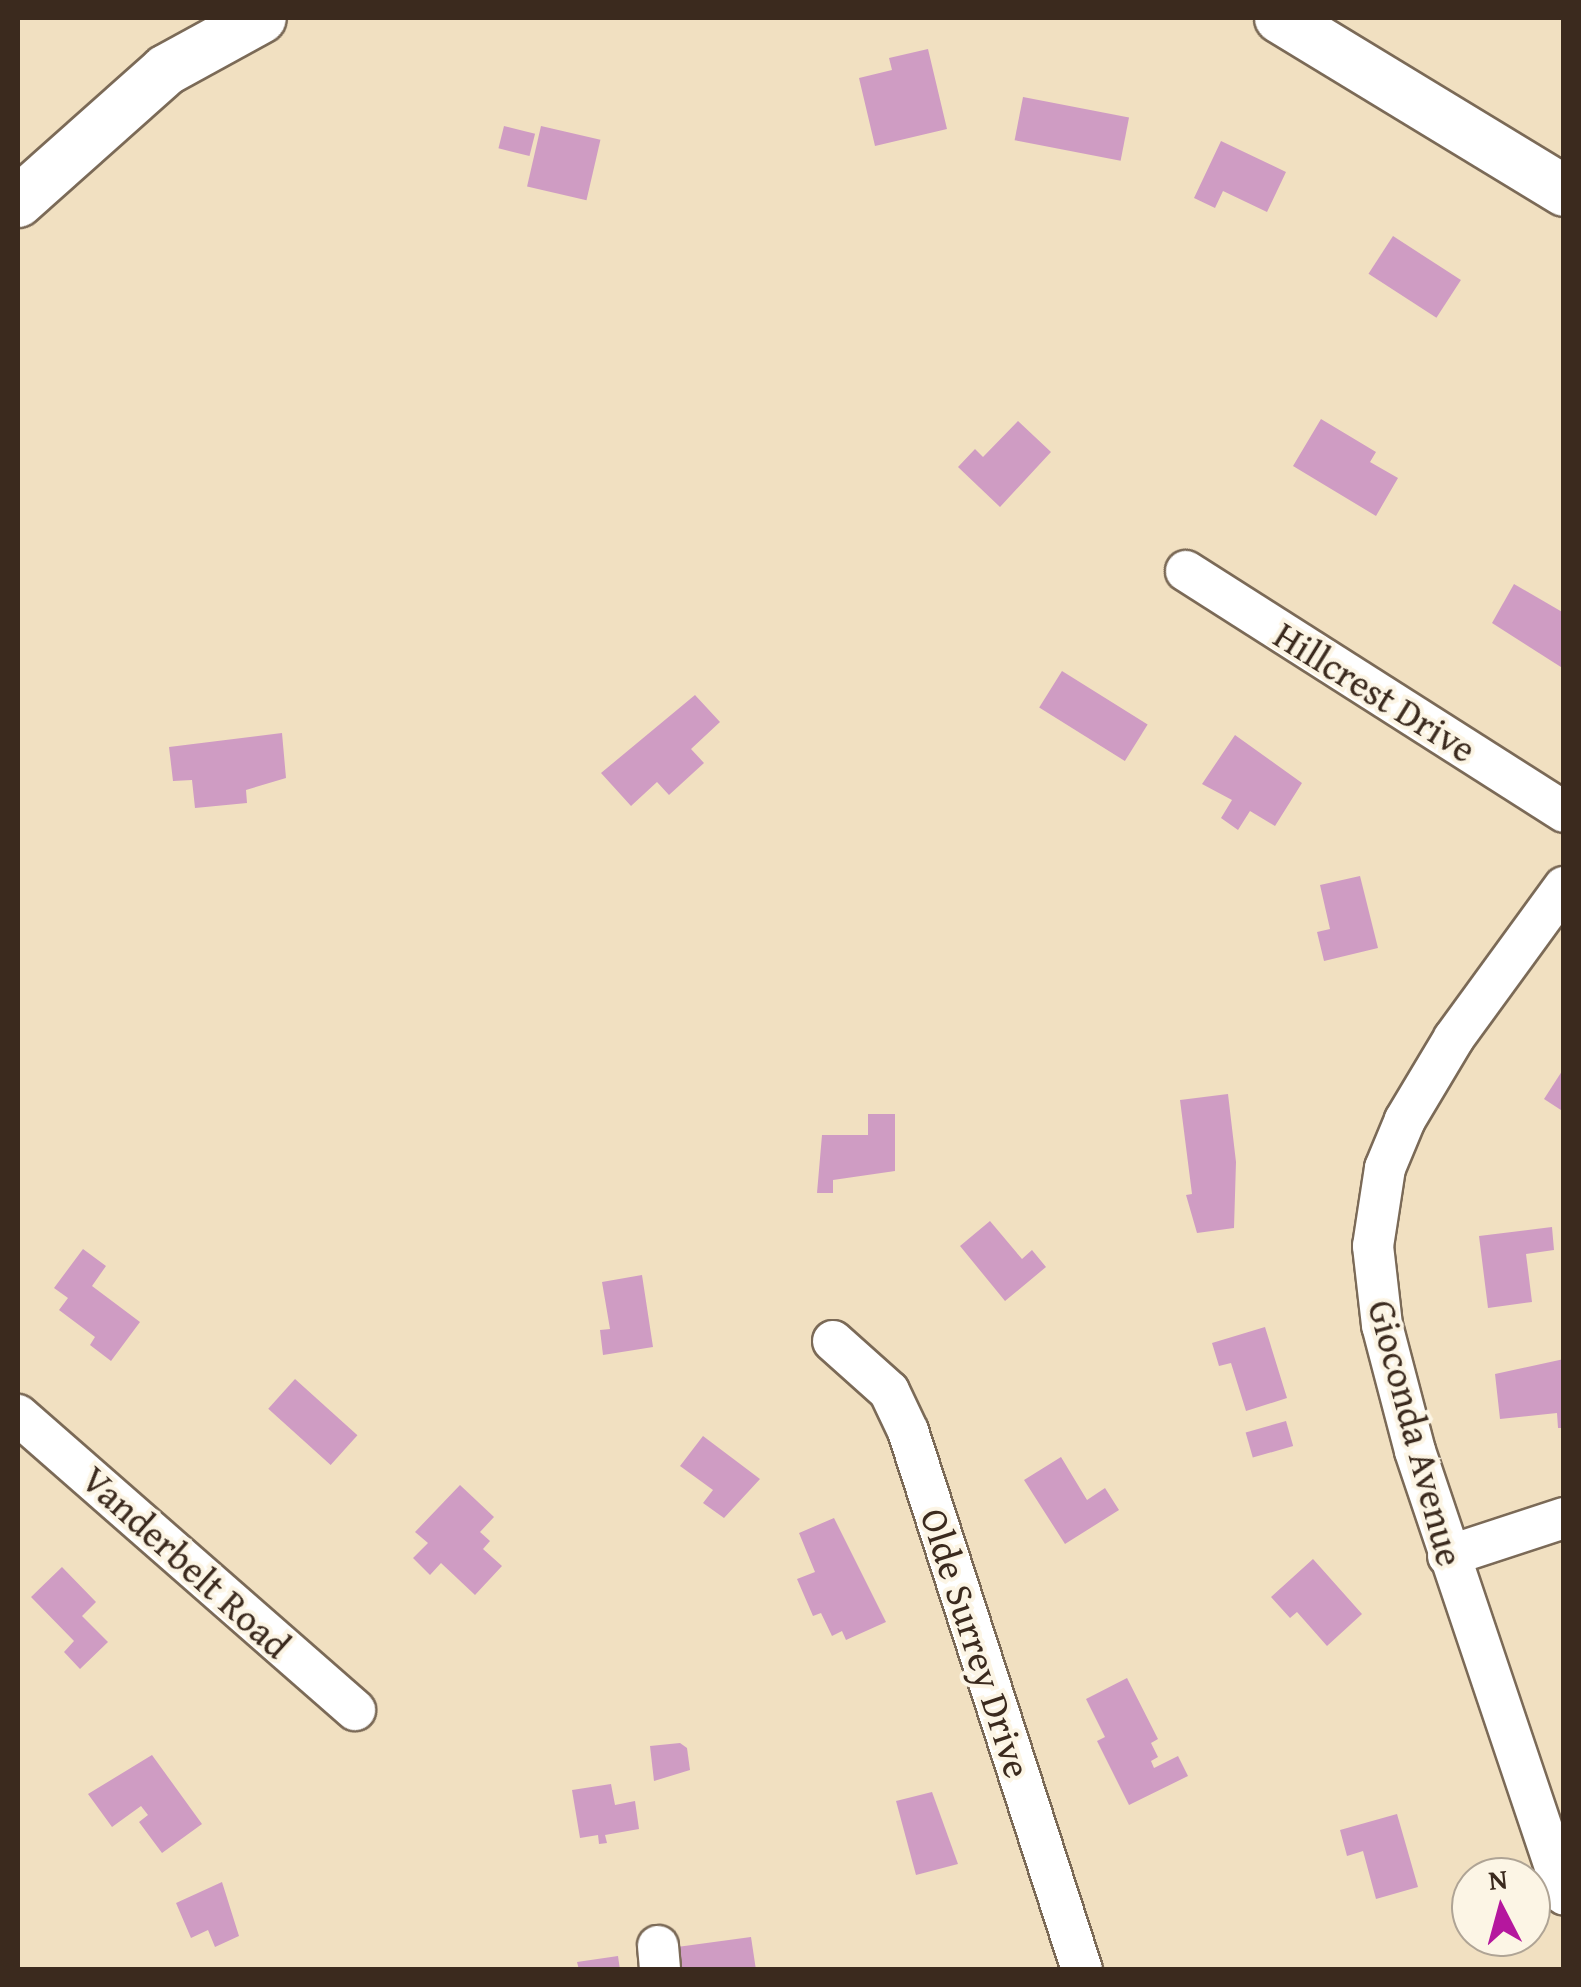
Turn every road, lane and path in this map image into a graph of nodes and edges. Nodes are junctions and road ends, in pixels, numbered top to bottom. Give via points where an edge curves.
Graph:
1 (260, 18) edge
2 (1280, 18) edge
3 (1564, 192) edge
4 (18, 202) edge
5 (1186, 572) dead end
6 (1564, 812) edge
7 (1564, 887) edge
8 (833, 1340) dead end
9 (18, 1415) edge
10 (1564, 1518) edge
11 (1448, 1556) junction
12 (355, 1710) dead end
13 (1564, 1895) edge
14 (1082, 1970) edge

1 - 4 street via 166,70
2 - 3 street
5 - 6 street, Hillcrest Drive
7 - 11 street, Gioconda Avenue via 1429,1079 1385,1168 1375,1210 1382,1325
8 - 14 street, Olde Surrey Drive via 880,1381 908,1431
9 - 12 street, Vanderbelt Road
10 - 11 street
11 - 13 street, Gioconda Avenue

